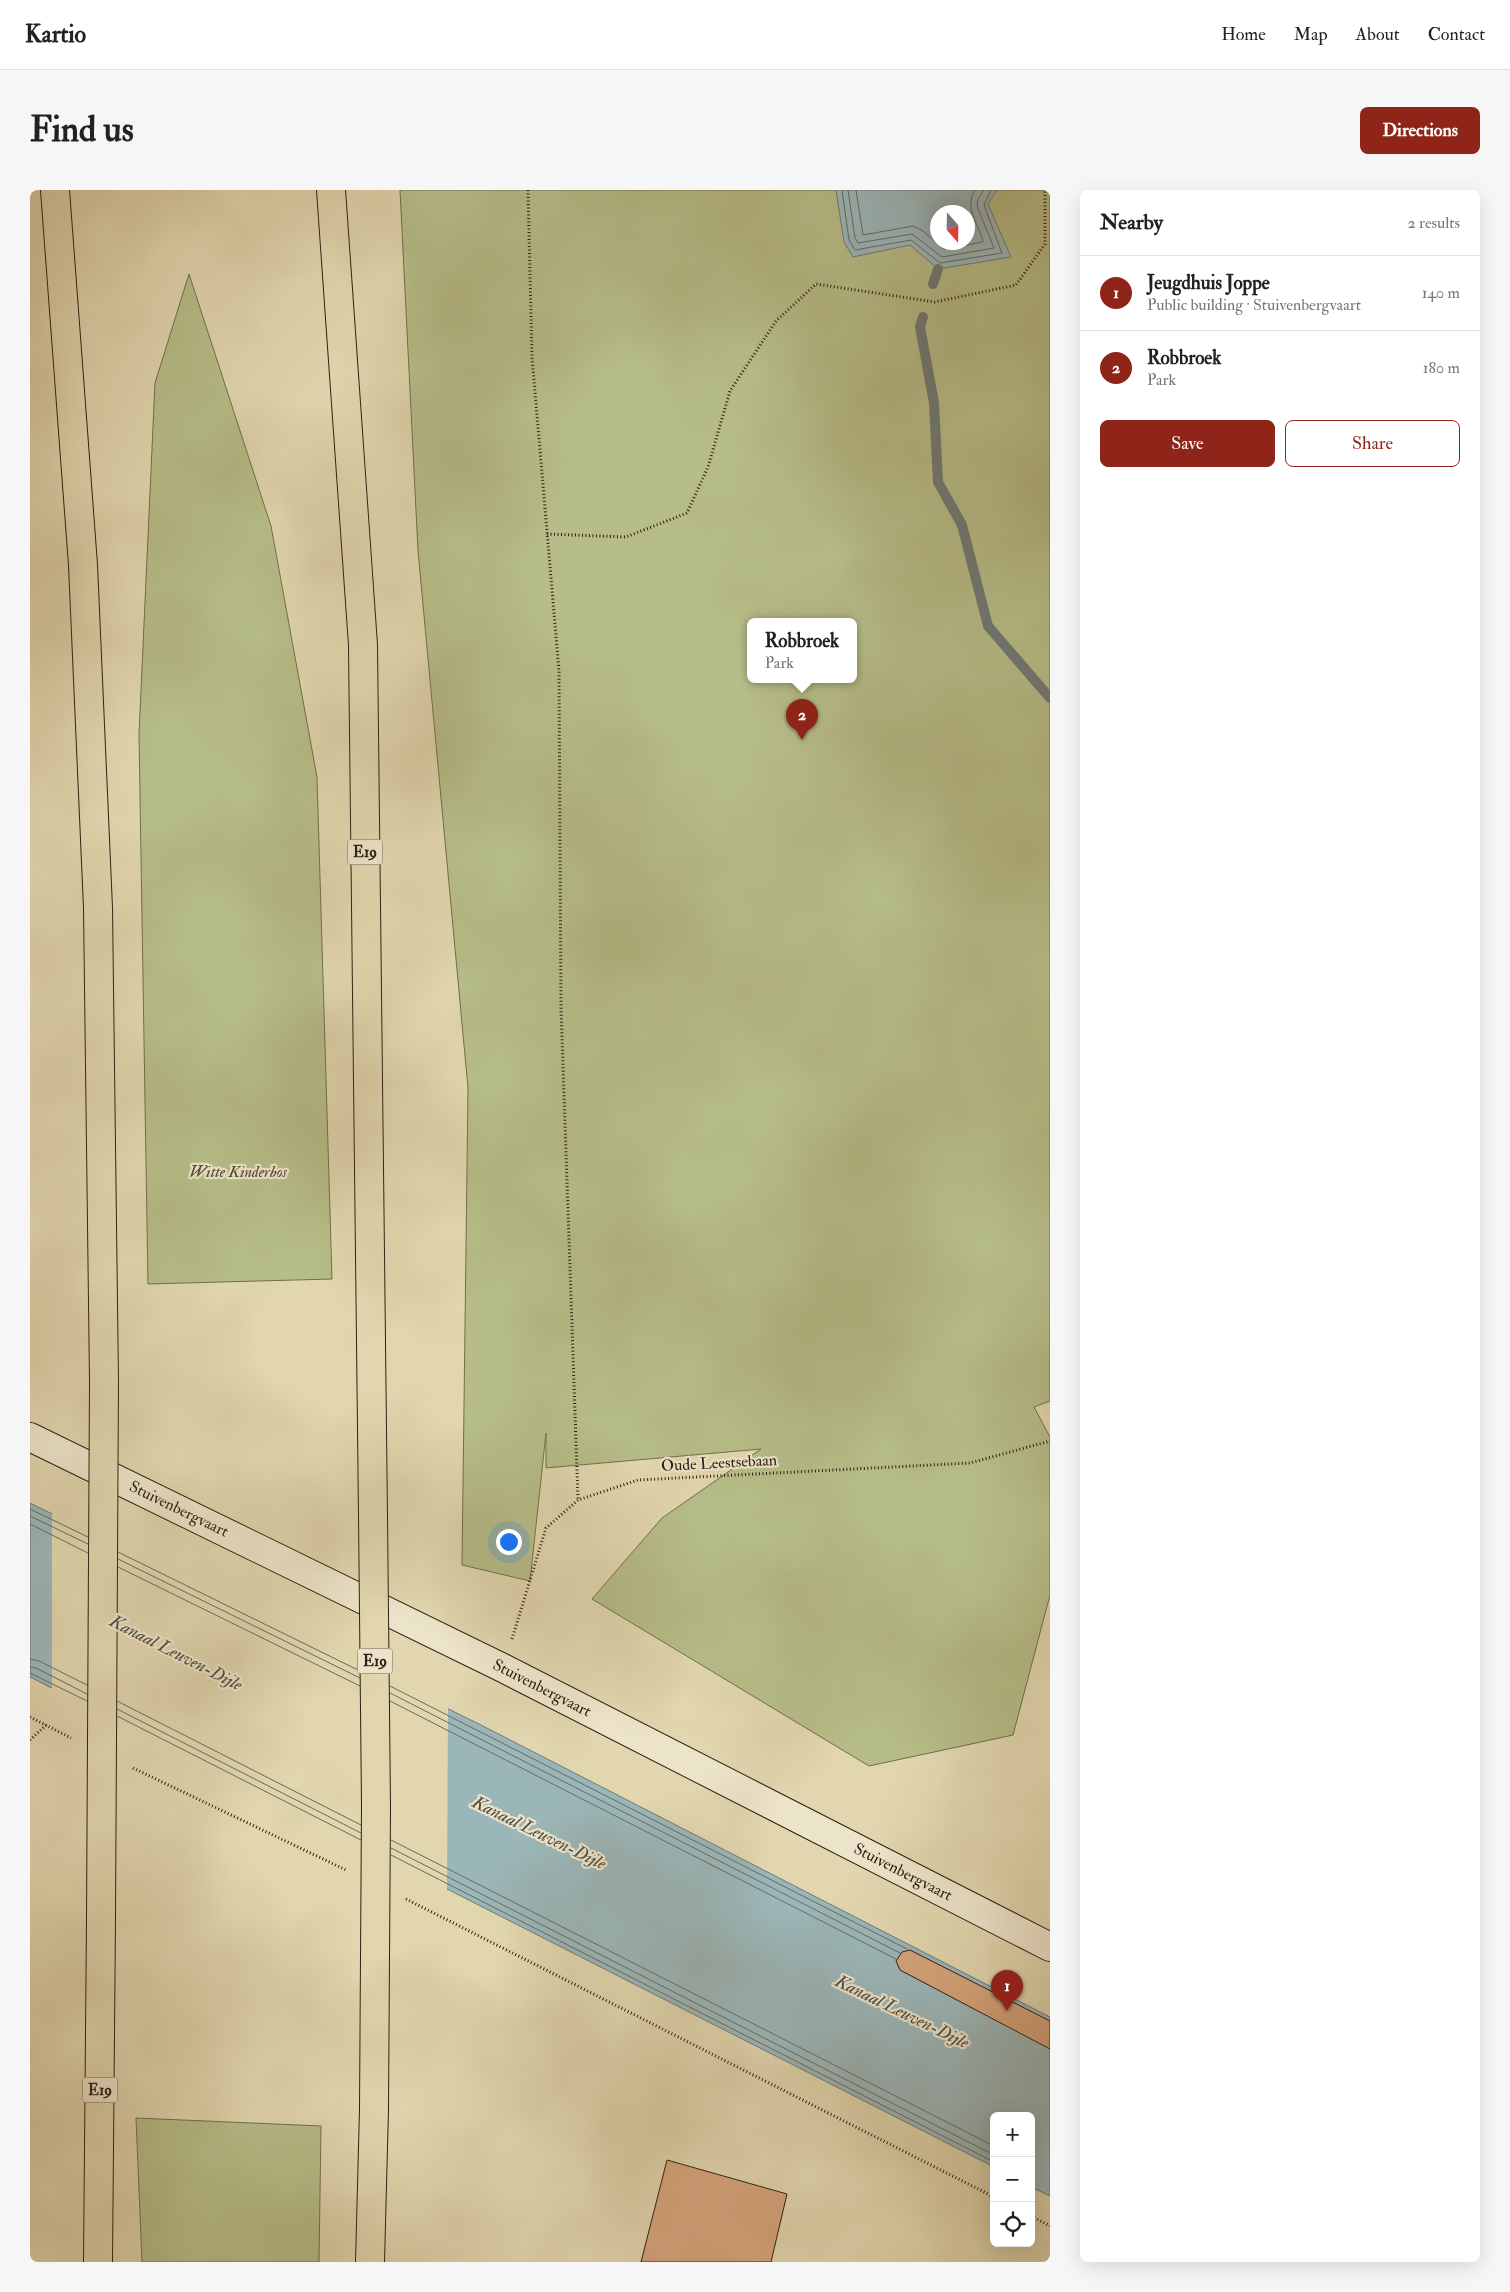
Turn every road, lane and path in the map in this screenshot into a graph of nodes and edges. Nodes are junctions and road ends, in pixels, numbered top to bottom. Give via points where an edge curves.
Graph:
1 (55, 190) edge
2 (331, 190) edge
3 (528, 190) edge
4 (1045, 190) edge
5 (547, 534) junction
6 (30, 1437) edge
7 (1050, 1441) edge
8 (578, 1500) junction
9 (503, 1668) junction
10 (30, 1717) edge
11 (46, 1725) junction
12 (72, 1738) dead end
13 (30, 1740) edge
14 (125, 1764) dead end
15 (348, 1871) dead end
16 (402, 1897) dead end
17 (1050, 1947) edge
18 (990, 2195) edge
19 (1035, 2218) edge
20 (1050, 2226) edge
21 (98, 2262) edge
22 (370, 2262) edge

1 - 21 highway, E19, bridge via 83,565 98,908 104,1382
2 - 22 highway, E19, bridge via 363,645 376,1807
3 - 5 path via 532,357
4 - 5 path via 1045,244 1016,285 936,302 816,284 776,321 730,391 708,467 687,513 626,537
5 - 8 path via 559,671 561,1007
6 - 9 main road, Stuivenbergvaart
7 - 8 path, Oude Leestsebaan via 970,1463 638,1480
8 - 9 path, Oude Leestsebaan via 546,1528
9 - 17 main road, Stuivenbergvaart
10 - 11 path
11 - 12 path
11 - 13 path
14 - 15 path
16 - 18 path
19 - 20 path

